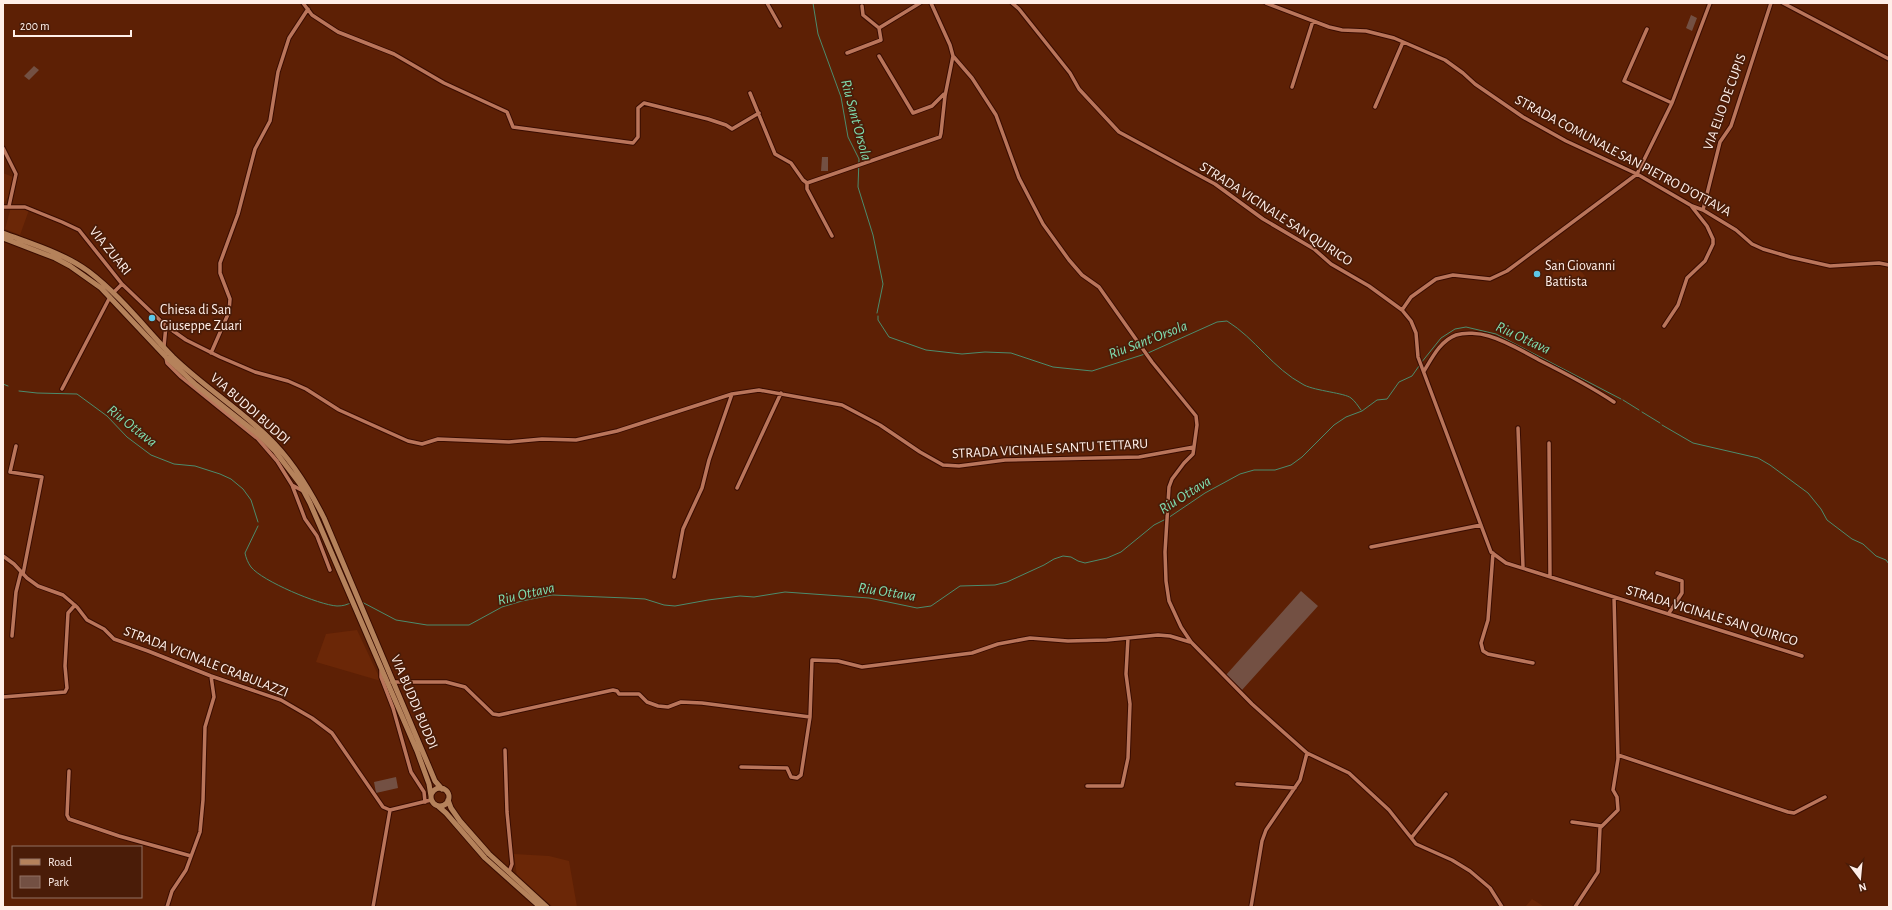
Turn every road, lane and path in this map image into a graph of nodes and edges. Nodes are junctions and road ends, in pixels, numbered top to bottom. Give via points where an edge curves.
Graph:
1 (303, 3) edge
2 (767, 3) edge
3 (920, 3) edge
4 (931, 3) edge
5 (1012, 3) edge
6 (1266, 3) edge
7 (1710, 3) edge
8 (1771, 3) edge
9 (1784, 3) edge
10 (862, 6) dead end
11 (308, 9) junction
12 (1313, 21) junction
13 (780, 26) dead end
14 (879, 28) junction
15 (1647, 29) dead end
16 (1403, 42) junction
17 (847, 53) dead end
18 (879, 56) dead end
19 (953, 56) junction
20 (1889, 59) edge
21 (1292, 87) dead end
22 (750, 93) dead end
23 (945, 93) junction
24 (1672, 104) junction
25 (1375, 107) dead end
26 (759, 113) junction
27 (3, 148) edge
28 (1637, 174) junction
29 (807, 183) junction
30 (9, 206) junction
31 (1692, 206) junction
32 (3, 207) edge
33 (1703, 210) junction
34 (3, 233) edge
35 (832, 236) dead end
36 (3, 238) edge
37 (1889, 265) edge
38 (122, 284) junction
39 (112, 295) junction
40 (1402, 310) junction
41 (166, 326) junction
42 (1664, 326) dead end
43 (164, 346) junction
44 (211, 353) junction
45 (166, 357) junction
46 (1424, 371) junction
47 (62, 389) dead end
48 (781, 393) junction
49 (732, 394) junction
50 (1614, 402) dead end
51 (1518, 428) dead end
52 (1549, 443) dead end
53 (16, 446) dead end
54 (1194, 447) junction
55 (292, 485) junction
56 (737, 488) dead end
57 (304, 493) junction
58 (1481, 525) junction
59 (1371, 547) dead end
60 (1493, 553) junction
61 (3, 556) edge
62 (1523, 567) junction
63 (330, 570) dead end
64 (22, 573) junction
65 (1657, 573) dead end
66 (1550, 576) junction
67 (674, 577) dead end
68 (1614, 597) junction
69 (75, 606) junction
70 (1669, 613) junction
71 (12, 636) dead end
72 (1128, 638) junction
73 (1191, 642) junction
74 (1802, 656) dead end
75 (1533, 664) dead end
76 (381, 671) junction
77 (211, 676) junction
78 (392, 682) junction
79 (3, 697) edge
80 (810, 717) junction
81 (397, 723) junction
82 (406, 725) junction
83 (505, 750) dead end
84 (1307, 753) junction
85 (1618, 755) junction
86 (741, 767) dead end
87 (69, 772) dead end
88 (1237, 784) dead end
89 (1087, 786) dead end
90 (1295, 788) junction
91 (442, 789) junction
92 (1446, 794) dead end
93 (1825, 797) dead end
94 (431, 798) junction
95 (448, 800) junction
96 (425, 802) junction
97 (438, 806) junction
98 (390, 810) junction
99 (1572, 822) dead end
100 (1600, 827) junction
101 (1412, 837) junction
102 (191, 856) junction
103 (509, 872) junction
104 (167, 907) edge
105 (373, 907) edge
106 (540, 907) edge
107 (547, 907) edge
108 (1251, 907) edge
109 (1502, 907) edge
110 (1575, 907) edge

1 - 11 street
2 - 13 street
3 - 14 street
4 - 19 street
5 - 40 street, STRADA VICINALE SAN QUIRICO via 1067,68 1080,89 1119,132 1215,184 1263,219 1314,249 1331,264 1369,286
6 - 12 street, STRADA COMUNALE SAN PIETRO D'OTTAVA
7 - 24 street
8 - 33 street, VIA ELIO DE CUPIS via 1731,126 1720,142
9 - 20 street
10 - 14 street via 863,15
11 - 26 street via 312,15 338,32 394,54 444,83 506,112 513,127 633,143 638,137 638,108 644,103 708,119 726,125 732,130
11 - 44 street via 290,38 278,72 270,121 255,149 238,214 220,263 220,273 230,298 229,312
12 - 16 street, STRADA COMUNALE SAN PIETRO D'OTTAVA via 1342,30 1366,31
12 - 21 street
14 - 17 street via 881,40
15 - 24 street via 1624,81
16 - 25 street
16 - 28 street, STRADA COMUNALE SAN PIETRO D'OTTAVA via 1445,60 1529,121
18 - 23 street via 913,113 932,106
19 - 23 street
19 - 54 street via 972,78 996,115 1019,178 1043,224 1072,264 1099,288 1152,362 1196,416
22 - 26 street
23 - 29 street via 940,137
24 - 28 street
26 - 29 street via 775,154 791,163
27 - 30 street via 16,174
28 - 31 street, STRADA COMUNALE SAN PIETRO D'OTTAVA
28 - 40 street via 1507,271 1490,279 1453,275 1436,278 1411,297
29 - 35 street via 807,189
30 - 32 street, VIA ZUARI
30 - 38 street, VIA ZUARI via 25,207 79,230
31 - 33 street, STRADA COMUNALE SAN PIETRO D'OTTAVA
31 - 42 street via 1707,226 1713,244 1705,261 1687,278 1678,305
33 - 37 street, STRADA COMUNALE SAN PIETRO D'OTTAVA via 1736,230 1752,244 1790,257 1830,266 1879,262
34 - 39 main road, VIA BUDDI BUDDI via 71,260 87,271
36 - 39 main road, VIA BUDDI BUDDI via 55,258
38 - 39 street
38 - 41 street, VIA ZUARI
39 - 43 main road, VIA BUDDI BUDDI
39 - 45 main road, VIA BUDDI BUDDI
39 - 47 street
40 - 46 street, STRADA VICINALE SAN QUIRICO via 1416,333 1418,357
41 - 43 street
41 - 44 street, STRADA VICINALE SANTU TETTARU
43 - 78 main road, VIA BUDDI BUDDI via 195,377 268,437 308,486
44 - 49 street, STRADA VICINALE SANTU TETTARU via 255,372 288,381 339,410 408,441 422,444 438,439 509,442 542,439 576,440 617,430
45 - 55 street via 168,364 204,398 258,439 277,460
45 - 57 main road, VIA BUDDI BUDDI via 196,385 260,436 286,465
46 - 50 street via 1436,352 1451,338 1467,333 1489,336 1588,386
46 - 58 street, STRADA VICINALE SAN QUIRICO
48 - 49 street, STRADA VICINALE SANTU TETTARU via 759,390
48 - 54 street, STRADA VICINALE SANTU TETTARU via 842,405 880,425 943,465 959,466 1005,460 1139,457
48 - 56 street
49 - 67 street via 702,488 683,530
51 - 62 street
52 - 66 street
53 - 64 street via 10,472 42,477
54 - 73 street via 1193,454 1172,479 1169,487 1166,528 1166,581 1170,601 1181,627
55 - 57 street
55 - 63 street via 305,519 317,536
57 - 76 main road, VIA BUDDI BUDDI
58 - 59 street
58 - 60 street, STRADA VICINALE SAN QUIRICO
60 - 62 street, STRADA VICINALE SAN QUIRICO via 1506,563
60 - 75 street via 1488,620 1481,643 1483,651
61 - 64 street, STRADA VICINALE CRABULAZZI
62 - 66 street, STRADA VICINALE SAN QUIRICO
64 - 69 street, STRADA VICINALE CRABULAZZI via 38,586 63,595
64 - 71 street via 13,611
65 - 70 street via 1682,582 1682,593
66 - 68 street, STRADA VICINALE SAN QUIRICO
68 - 70 street, STRADA VICINALE SAN QUIRICO
68 - 85 street, STRADA VICINALE SAN QUIRICO
69 - 77 street, STRADA VICINALE CRABULAZZI via 87,620 104,629 114,639
69 - 79 street via 68,613 65,692
70 - 74 street, STRADA VICINALE SAN QUIRICO
72 - 73 street via 1164,636
72 - 80 street via 1068,641 1030,638 998,644 972,653 862,667 838,661 812,660
72 - 89 street via 1128,758 1122,786
73 - 84 street via 1252,704
76 - 81 street
76 - 82 main road, VIA BUDDI BUDDI
77 - 98 street, STRADA VICINALE CRABULAZZI via 281,700 327,729 383,807
77 - 102 street via 214,697 205,727 200,832
78 - 80 street via 446,682 465,687 493,714 499,715 613,690 618,694 639,694 647,702 658,706 668,707 680,702 702,703
78 - 91 main road, VIA BUDDI BUDDI via 435,781
80 - 86 street via 801,775 797,778 791,777 787,768
81 - 82 street
81 - 96 street via 411,772 424,792
82 - 94 main road, VIA BUDDI BUDDI via 423,766
83 - 103 street via 512,864
84 - 90 street via 1304,772
84 - 101 street via 1349,772
85 - 93 street via 1788,812 1794,813
85 - 100 street, STRADA VICINALE SAN QUIRICO via 1613,790 1617,797 1618,810
87 - 102 street via 69,819
88 - 90 street
90 - 108 street via 1266,830
91 - 94 main road via 433,791
91 - 95 main road via 447,793
92 - 101 street
94 - 96 street
94 - 97 main road
95 - 97 main road via 443,806
95 - 103 main road via 460,821
96 - 98 street
97 - 106 main road via 485,858
98 - 105 street
99 - 100 street
100 - 110 street via 1598,872
101 - 109 street via 1416,844 1470,871 1490,888
102 - 104 street via 186,870 172,891
103 - 107 main road

